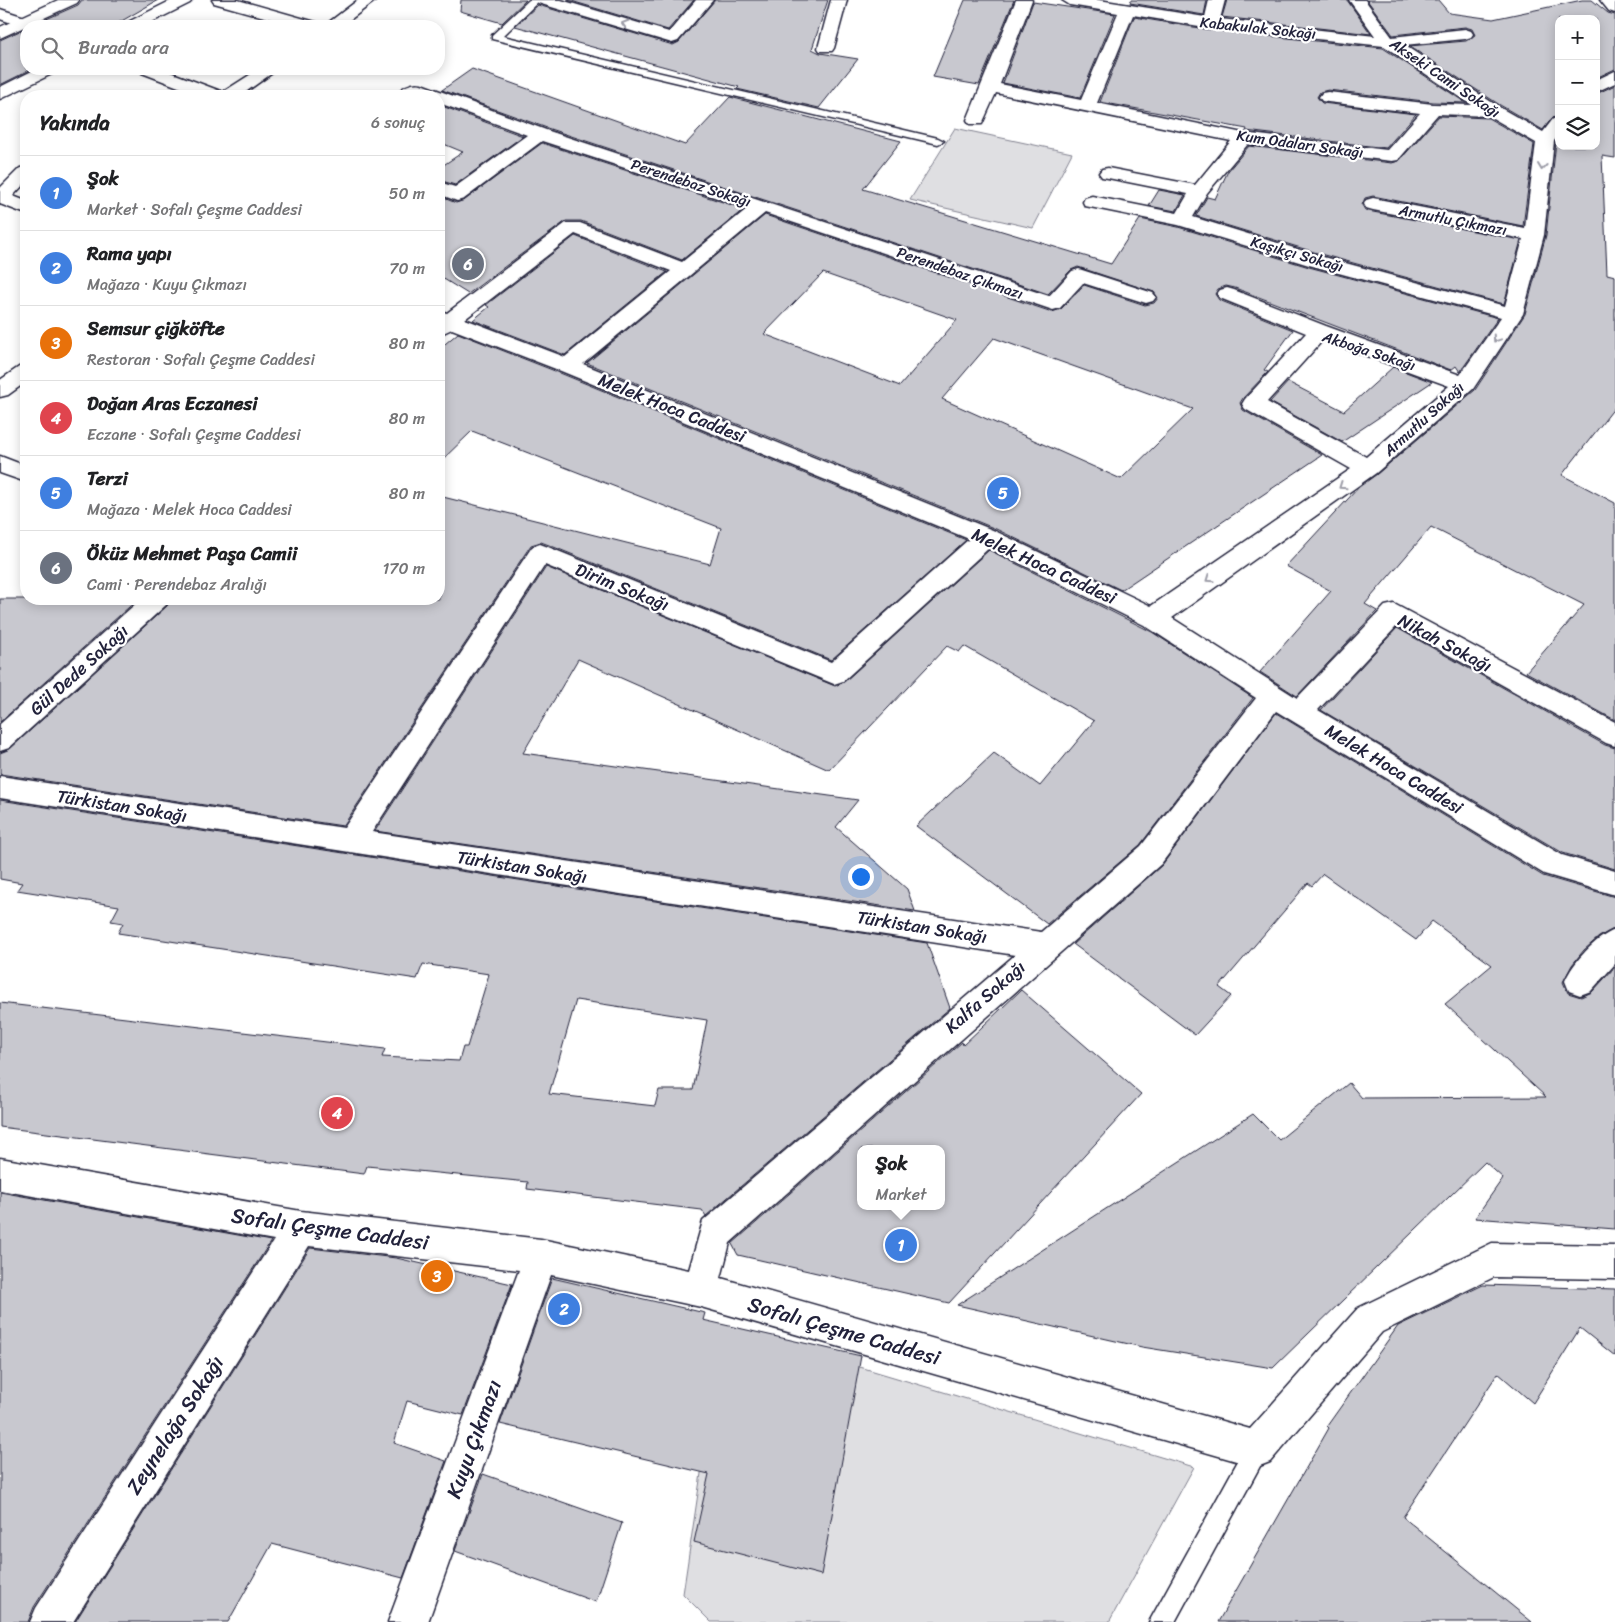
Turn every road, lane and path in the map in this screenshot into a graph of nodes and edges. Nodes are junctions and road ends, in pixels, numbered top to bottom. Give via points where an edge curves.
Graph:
1 (71, 0) edge
2 (184, 0) edge
3 (220, 0) edge
4 (368, 0) edge
5 (535, 0) edge
6 (544, 0) edge
7 (705, 0) edge
8 (838, 0) edge
9 (1024, 0) edge
10 (1070, 0) edge
11 (1217, 0) edge
12 (1357, 0) edge
13 (1608, 0) edge
14 (1615, 8) edge
15 (1127, 11) junction
16 (0, 14) edge
17 (37, 20) edge
18 (144, 20) edge
19 (292, 20) edge
20 (340, 20) edge
21 (20, 21) edge
22 (1211, 23) junction
23 (20, 27) edge
24 (0, 33) edge
25 (1465, 34) dead end
26 (1388, 42) junction
27 (826, 48) dead end
28 (36, 75) edge
29 (163, 75) edge
30 (261, 75) edge
31 (1615, 76) edge
32 (1600, 85) edge
33 (990, 87) junction
34 (202, 90) edge
35 (238, 90) edge
36 (0, 94) edge
37 (1328, 98) dead end
38 (445, 100) edge
39 (1088, 105) junction
40 (1433, 109) junction
41 (1493, 111) junction
42 (976, 120) dead end
43 (1555, 128) edge
44 (540, 134) junction
45 (1243, 138) junction
46 (938, 141) dead end
47 (1545, 141) junction
48 (1108, 174) dead end
49 (20, 178) edge
50 (445, 190) edge
51 (1199, 191) junction
52 (0, 198) edge
53 (1092, 202) dead end
54 (1373, 204) dead end
55 (20, 206) edge
56 (762, 206) junction
57 (1182, 220) junction
58 (1534, 236) junction
59 (686, 270) junction
60 (1227, 294) dead end
61 (1146, 297) dead end
62 (1513, 314) junction
63 (445, 320) edge
64 (445, 323) edge
65 (1319, 331) junction
66 (568, 366) junction
67 (20, 376) edge
68 (1465, 384) junction
69 (0, 390) edge
70 (1368, 468) junction
71 (987, 537) junction
72 (150, 605) edge
73 (1153, 618) junction
74 (1273, 696) junction
75 (1300, 712) junction
76 (1615, 735) edge
77 (0, 740) edge
78 (0, 787) edge
79 (351, 841) junction
80 (1615, 883) edge
81 (1615, 943) edge
82 (1044, 946) junction
83 (1580, 981) dead end
84 (0, 1174) edge
85 (301, 1228) junction
86 (541, 1256) junction
87 (1615, 1262) edge
88 (701, 1290) junction
89 (1257, 1449) junction
90 (50, 1622) edge
91 (408, 1622) edge
92 (1161, 1622) edge

1 - 17 street
2 - 18 street
3 - 19 street
4 - 20 street
5 - 46 lane via 496,37
7 -> 6 street via 672,38
8 - 27 street
9 - 33 street
10 - 15 street, Kabakulak Sokağı
11 - 22 street
12 - 26 street, Akseki Cami Sokağı
13 - 14 street
15 - 22 street, Kabakulak Sokağı
15 - 39 street
16 - 21 street
22 - 26 street, Kabakulak Sokağı
23 - 24 street
25 - 26 street, Kabakulak Sokağı
26 - 41 street, Akseki Cami Sokağı
28 - 36 street
29 - 34 street
30 - 35 street
31 - 32 street
33 - 39 street, Kum Odaları Sokağı
33 - 42 street
37 - 40 street
38 - 44 street, Perendebaz Sokağı
39 - 45 street, Kum Odaları Sokağı
40 - 41 street
40 - 45 street, Kum Odaları Sokağı via 1392,156
41 - 47 street, Akseki Cami Sokağı
43 - 47 street
44 - 50 street via 457,195
44 - 56 street, Perendebaz Sokağı
45 - 51 street
47 -> 58 street, Armutlu Sokağı
48 - 51 street
49 - 52 street
51 - 57 street
52 - 55 street
53 - 57 street, Kaşıkçı Sokağı
54 - 58 street, Armutlu Çıkmazı
56 - 59 street, Perendebaz Sokağı
56 - 61 street, Perendebaz Çıkmazı via 1054,304 1078,275
57 - 62 street, Kaşıkçı Sokağı via 1316,261
58 - 62 street, Armutlu Sokağı
59 - 63 street via 573,227
59 - 66 street, Perendebaz Sokağı
60 - 65 street
62 -> 68 street, Armutlu Sokağı
64 - 66 street, Melek Hoca Caddesi
65 - 68 street, Akboğa Sokağı
65 - 70 street, Akboğa Sokağı via 1253,404
66 - 71 street, Melek Hoca Caddesi
67 - 69 street
68 - 70 street, Armutlu Sokağı
70 -> 73 street, Armutlu Sokağı
71 - 73 street, Melek Hoca Caddesi
71 - 79 street, Dirim Sokağı via 834,674 540,553
72 - 77 street, Gül Dede Sokağı
73 - 74 street, Melek Hoca Caddesi
74 - 75 street, Melek Hoca Caddesi
74 - 82 street, Kalfa Sokağı via 1151,855
75 - 76 street, Nikah Sokağı via 1394,613
75 - 80 street, Melek Hoca Caddesi via 1554,865
78 - 79 street, Türkistan Sokağı
79 - 82 street, Türkistan Sokağı
81 - 83 street
82 - 88 street, Kalfa Sokağı via 715,1233
84 - 85 street, Sofalı Çeşme Caddesi
85 - 86 street, Sofalı Çeşme Caddesi
85 - 90 street, Zeynelağa Sokağı
86 - 88 street, Sofalı Çeşme Caddesi
86 - 91 street, Kuyu Çıkmazı
87 - 89 street via 1492,1260 1370,1320
88 - 89 street, Sofalı Çeşme Caddesi
89 - 92 lane

